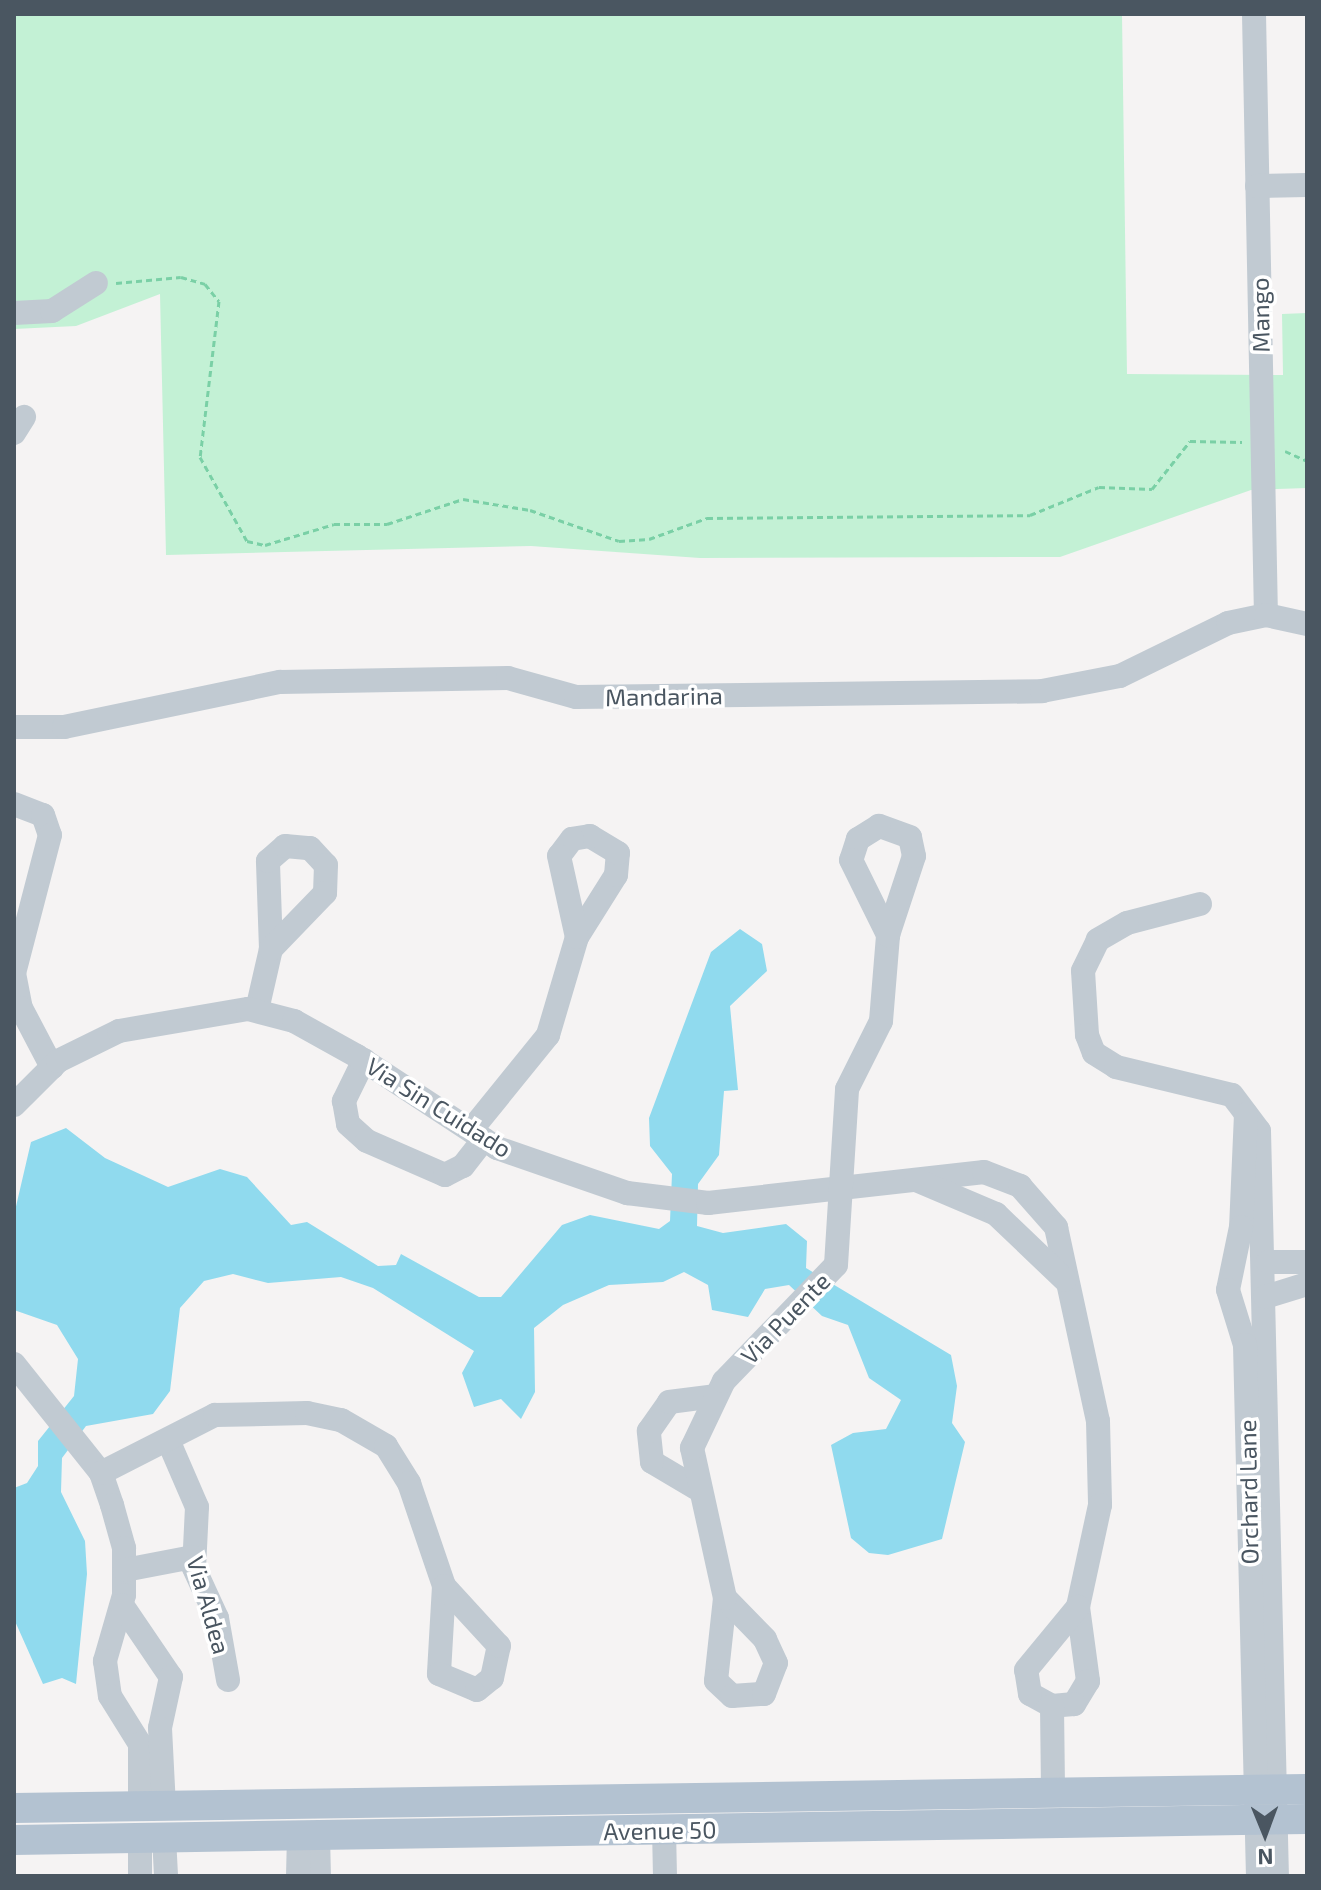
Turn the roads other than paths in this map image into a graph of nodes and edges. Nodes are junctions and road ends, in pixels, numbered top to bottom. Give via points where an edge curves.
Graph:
1 (1254, 14) edge
2 (1307, 185) edge
3 (1257, 186) junction
4 (96, 283) road end
5 (14, 313) edge
6 (1266, 615) junction
7 (1307, 624) edge
8 (14, 727) edge
9 (14, 804) edge
10 (14, 899) edge
11 (1200, 904) dead end
12 (23, 924) junction
13 (888, 935) dead end
14 (577, 937) dead end
15 (271, 949) dead end
16 (14, 973) edge
17 (257, 1010) junction
18 (364, 1060) junction
19 (52, 1067) junction
20 (14, 1105) edge
21 (1246, 1114) junction
22 (478, 1134) junction
23 (910, 1178) junction
24 (841, 1188) junction
25 (1031, 1196) junction
26 (1009, 1224) junction
27 (1307, 1262) edge
28 (1267, 1266) junction
29 (1232, 1267) junction
30 (1067, 1281) junction
31 (1307, 1284) edge
32 (1265, 1297) junction
33 (14, 1364) edge
34 (715, 1396) junction
35 (168, 1440) junction
36 (101, 1473) junction
37 (696, 1488) junction
38 (193, 1557) junction
39 (125, 1570) junction
40 (444, 1586) dead end
41 (725, 1598) dead end
42 (122, 1605) junction
43 (1078, 1607) junction
44 (228, 1680) dead end
45 (1052, 1706) junction
46 (164, 1715) junction
47 (124, 1716) junction
48 (1307, 1789) edge
49 (1264, 1790) junction
50 (1053, 1793) junction
51 (898, 1795) junction
52 (152, 1807) junction
53 (14, 1808) edge
54 (1307, 1819) edge
55 (1265, 1820) junction
56 (664, 1829) junction
57 (308, 1836) junction
58 (152, 1838) junction
59 (14, 1840) edge
60 (140, 1876) edge
61 (166, 1876) edge
62 (298, 1876) edge
63 (319, 1876) edge
64 (665, 1876) edge
65 (1258, 1876) edge
66 (1277, 1876) edge

1 - 3 street, Mango
2 - 3 street
3 - 6 street, Mango
4 - 5 street via 52,311
6 - 7 street, Mandarina
6 - 8 street, Mandarina via 1228,623 1120,676 1042,691 576,697 508,678 280,682 64,727
9 - 12 street via 43,815 50,835
10 - 12 street
11 - 21 street, Orchard Lane via 1127,923 1098,940 1083,971 1087,1035 1094,1053 1116,1067 1216,1086
12 - 16 street
13 - 24 street, Via Puente via 881,1021 847,1089
14 - 22 street via 548,1035
15 - 17 street
16 - 19 street via 25,1018
17 - 18 street, Via Sin Cuidado
17 - 19 street via 186,1015 119,1031
18 - 22 street, Via Sin Cuidado
18 - 22 street via 344,1101 348,1124 367,1141 434,1175 463,1166
19 - 20 street
21 - 28 street, Orchard Lane via 1259,1131
21 - 29 street, Orchard Lane
22 - 24 street, Via Sin Cuidado via 557,1172 664,1200 700,1203
23 - 24 street, Via Sin Cuidado
23 - 25 street, Via Sin Cuidado via 984,1172
23 - 26 street
24 - 34 street, Via Puente via 843,1234 827,1275
25 - 26 street
25 - 30 street, Via Sin Cuidado via 1056,1227
26 - 30 street
27 - 28 street
28 - 29 street
28 - 32 street, Orchard Lane
29 - 49 street, Orchard Lane via 1228,1290 1245,1345
30 - 43 street, Via Sin Cuidado via 1098,1421 1100,1505
31 - 32 street
32 - 49 street, Orchard Lane
33 - 36 street
34 - 37 street, Via Puente via 692,1448
34 - 37 street via 669,1402 649,1431 652,1462
35 - 36 street
35 - 38 street, Via Aldea via 197,1507
35 - 40 street via 215,1415 307,1413 341,1420 393,1458
36 - 39 street
37 - 41 street, Via Puente
38 - 39 street
38 - 44 street, Via Aldea via 217,1618
39 - 42 street
42 - 46 street via 168,1669
42 - 47 street via 105,1661 110,1696
43 - 45 street, Via Sin Cuidado via 1088,1681 1074,1704
43 - 45 street, Via Sin Cuidado via 1026,1670 1030,1694
45 - 50 street
46 - 47 street
46 - 52 street
47 - 52 street via 140,1744
48 - 49 main road, Avenue 50
49 - 50 main road, Avenue 50
49 - 55 street, Orchard Lane
50 - 51 main road, Avenue 50
51 - 52 main road, Avenue 50
51 - 56 main road via 683,1809 670,1813
52 - 53 main road, Avenue 50
52 - 58 main road
54 - 55 main road, Avenue 50
55 - 56 main road, Avenue 50
55 - 65 street, Orchard Lane
55 - 66 street, Orchard Lane
56 - 57 main road, Avenue 50
56 - 64 street
57 - 58 main road, Avenue 50
57 - 62 street
57 - 63 street
58 - 59 main road, Avenue 50
58 - 60 street
58 - 61 street

